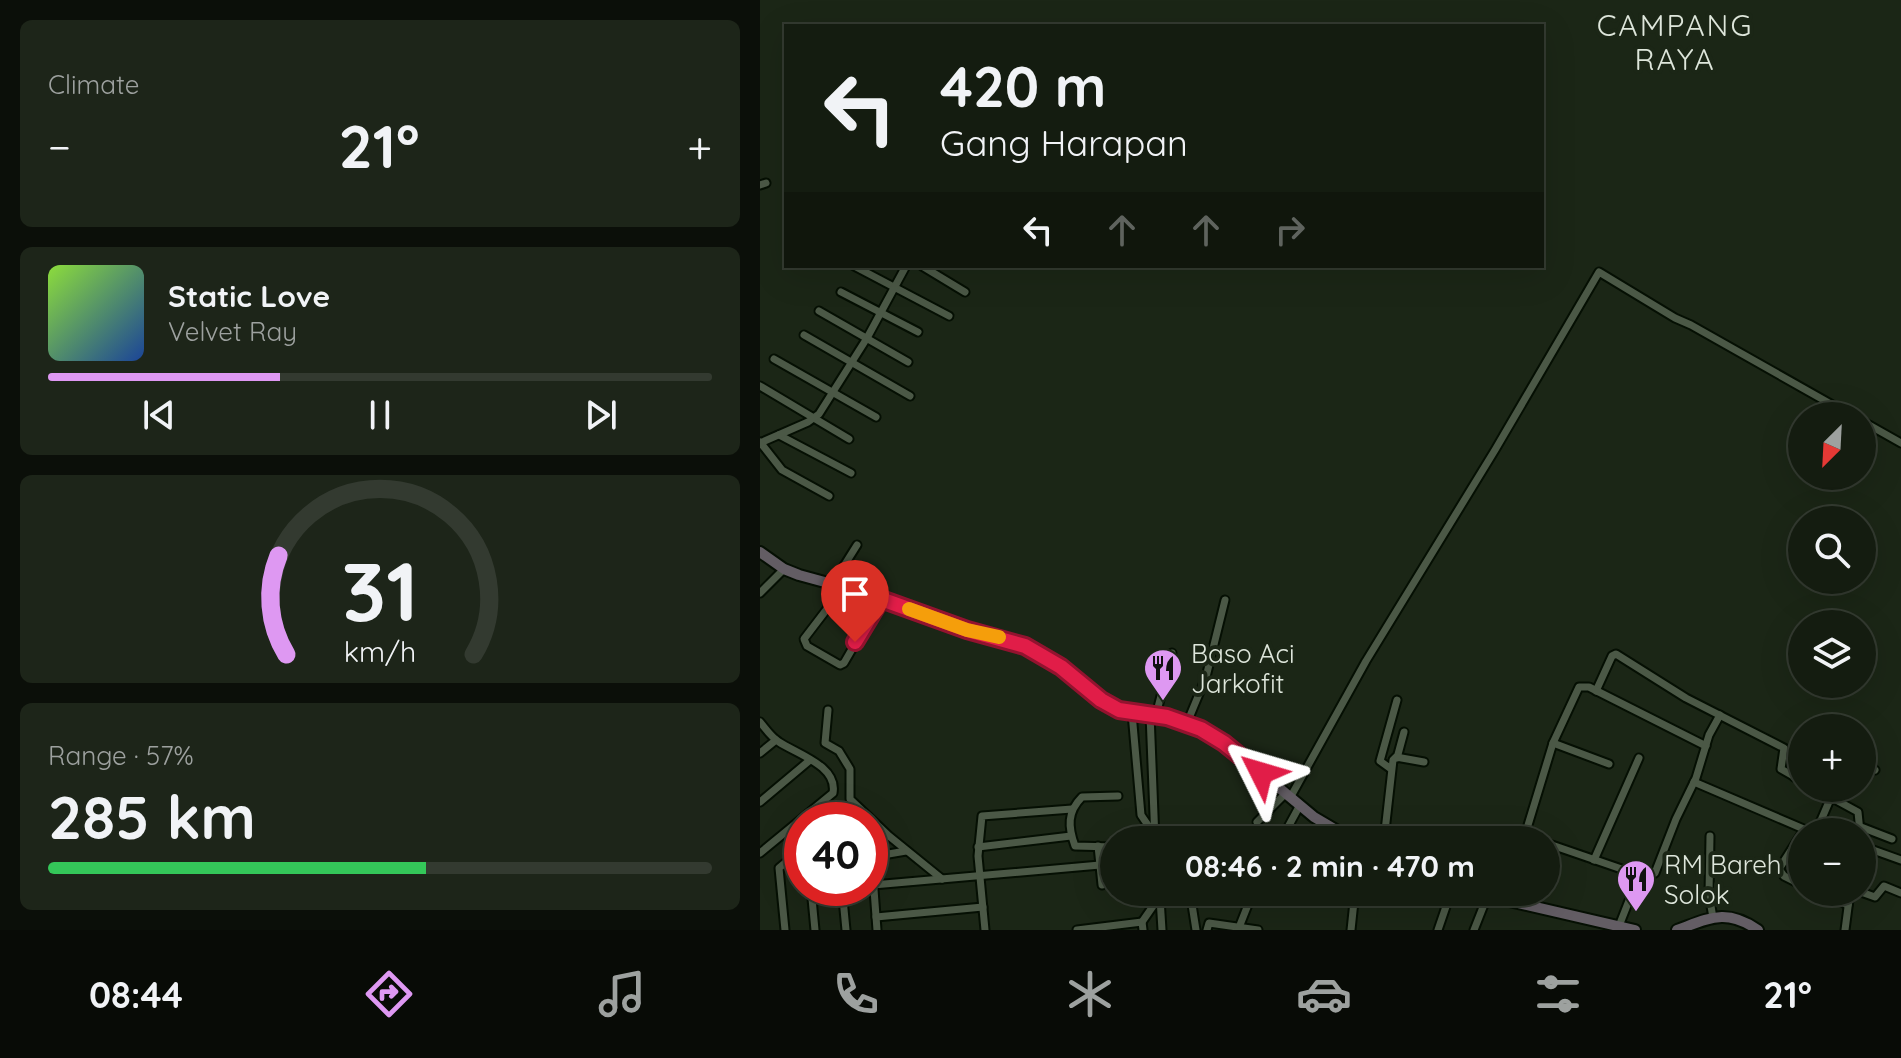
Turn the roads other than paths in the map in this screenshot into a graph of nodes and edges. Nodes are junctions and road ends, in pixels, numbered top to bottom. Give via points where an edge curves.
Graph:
1 (858, 268) edge
2 (905, 268) edge
3 (925, 268) edge
4 (895, 287) junction
5 (841, 292) dead end
6 (965, 292) dead end
7 (819, 311) dead end
8 (881, 312) junction
9 (949, 316) dead end
10 (918, 332) dead end
11 (804, 335) dead end
12 (867, 338) junction
13 (774, 359) dead end
14 (908, 362) dead end
15 (852, 363) junction
16 (760, 386) edge
17 (832, 393) junction
18 (910, 396) dead end
19 (1827, 402) edge
20 (876, 417) dead end
21 (815, 418) junction
22 (1876, 429) edge
23 (779, 435) junction
24 (849, 439) dead end
25 (760, 443) edge
26 (1901, 443) edge
27 (851, 473) dead end
28 (829, 496) dead end
29 (857, 545) dead end
30 (761, 557) edge
31 (784, 569) junction
32 (837, 586) junction
33 (760, 593) edge
34 (881, 599) junction
35 (1225, 600) dead end
36 (1172, 653) dead end
37 (1596, 691) junction
38 (1397, 700) dead end
39 (828, 710) dead end
40 (1132, 713) junction
41 (1153, 714) junction
42 (1720, 715) junction
43 (760, 722) edge
44 (1187, 723) junction
45 (1404, 732) dead end
46 (776, 740) junction
47 (1553, 743) junction
48 (1706, 746) junction
49 (760, 753) edge
50 (1397, 758) junction
51 (1639, 758) dead end
52 (810, 760) junction
53 (1424, 762) dead end
54 (1609, 764) dead end
55 (1391, 769) junction
56 (1788, 772) edge
57 (1694, 782) junction
58 (1118, 796) dead end
59 (1291, 799) junction
60 (760, 802) edge
61 (853, 802) edge
62 (1840, 802) edge
63 (1072, 809) junction
64 (1859, 818) edge
65 (1257, 822) dead end
66 (1788, 824) edge
67 (1148, 826) edge
68 (1155, 826) edge
69 (1284, 826) edge
70 (1332, 826) edge
71 (1385, 826) edge
72 (1528, 826) edge
73 (1876, 834) edge
74 (888, 835) edge
75 (1071, 836) junction
76 (1710, 836) dead end
77 (1892, 839) dead end
78 (1098, 846) joint
79 (978, 847) junction
80 (1560, 848) edge
81 (906, 851) junction
82 (1876, 851) edge
83 (760, 853) edge
84 (888, 854) edge
85 (1788, 855) edge
86 (1594, 860) junction
87 (1901, 860) edge
88 (784, 861) edge
89 (1100, 865) joint
90 (1639, 875) junction
91 (980, 878) junction
92 (1788, 878) edge
93 (942, 879) junction
94 (888, 884) edge
95 (1901, 893) edge
96 (1876, 896) edge
97 (813, 906) edge
98 (844, 906) edge
99 (875, 906) edge
100 (1154, 906) edge
101 (1161, 906) edge
102 (1192, 906) edge
103 (1247, 906) edge
104 (1354, 906) edge
105 (1446, 906) edge
106 (1487, 906) edge
107 (1536, 906) edge
108 (1848, 906) edge
109 (983, 907) junction
110 (876, 917) junction
111 (1583, 917) junction
112 (1713, 918) junction
113 (1143, 926) edge
114 (1619, 926) junction
115 (1602, 927) edge
116 (1093, 929) edge
117 (1238, 929) edge
118 (785, 930) edge
119 (815, 930) edge
120 (846, 930) edge
121 (877, 930) edge
122 (985, 930) edge
123 (1077, 930) edge
124 (1162, 930) edge
125 (1196, 930) edge
126 (1207, 930) edge
127 (1258, 930) edge
128 (1351, 930) edge
129 (1438, 930) edge
130 (1474, 930) edge
131 (1579, 930) edge
132 (1635, 930) edge
133 (1677, 930) edge
134 (1758, 930) edge
135 (1845, 930) edge

1 - 4 street
2 - 4 street
3 - 6 street
4 - 8 street
4 - 9 street
5 - 8 street
7 - 12 street
8 - 10 street
8 - 12 street
11 - 15 street
12 - 14 street
12 - 15 street
13 - 17 street
15 - 17 street
15 - 18 street
16 - 21 street
17 - 20 street
17 - 21 street
19 - 59 street via 1599,272 1366,661
21 - 23 street
21 - 24 street
22 - 26 street
23 - 25 street
23 - 27 street
25 - 28 street via 782,470
29 - 32 street
30 - 31 street
31 - 32 street
31 - 33 street
32 - 34 street
32 - 34 street via 804,642 842,664
34 - 40 street via 1025,646 1101,700
35 - 44 street via 1213,655
36 - 41 street
37 - 42 street via 1616,654
37 - 47 street via 1577,689
37 - 48 street
38 - 55 street via 1380,761
39 - 61 street via 825,743 845,757
40 - 41 street
40 - 67 street via 1141,815
41 - 44 street
41 - 68 street
42 - 48 street
42 - 56 street via 1784,748 1780,767
43 - 46 street
44 - 59 street via 1224,743
45 - 50 street
46 - 49 street
46 - 52 street
47 - 54 street
47 - 72 street
48 - 57 street
50 - 53 street
50 - 55 street
51 - 86 street
52 - 60 street
52 - 83 street via 833,778 833,793
55 - 71 street
57 - 66 street
57 - 90 street via 1655,873
58 - 63 street via 1082,797
59 - 65 street
59 - 69 street
59 - 70 street
62 - 64 street via 1858,812
63 - 75 street
63 - 79 street via 982,816
73 - 77 street
74 - 81 street
75 - 78 street via 1076,847
75 - 79 street
76 - 112 street
78 - 89 street
79 - 91 street
80 - 86 street
81 - 84 street
81 - 93 street
82 - 87 street
85 - 92 street via 1779,869
86 - 90 street
88 - 118 street via 779,868
89 - 91 street
90 - 114 street
91 - 93 street
91 - 109 street
93 - 94 street
95 - 96 street via 1884,886
97 - 119 street
98 - 120 street
99 - 110 street
100 - 113 street
101 - 124 street
102 - 125 street
103 - 117 street
104 - 128 street
105 - 129 street
106 - 130 street
107 - 111 street
108 - 135 street
109 - 110 street
109 - 122 street
110 - 121 street
111 - 115 street
111 - 131 street
112 - 133 street
112 - 134 street via 1740,918
113 - 116 street
114 - 115 street
114 - 132 street
116 - 123 street
117 - 126 street via 1209,923
117 - 127 street

